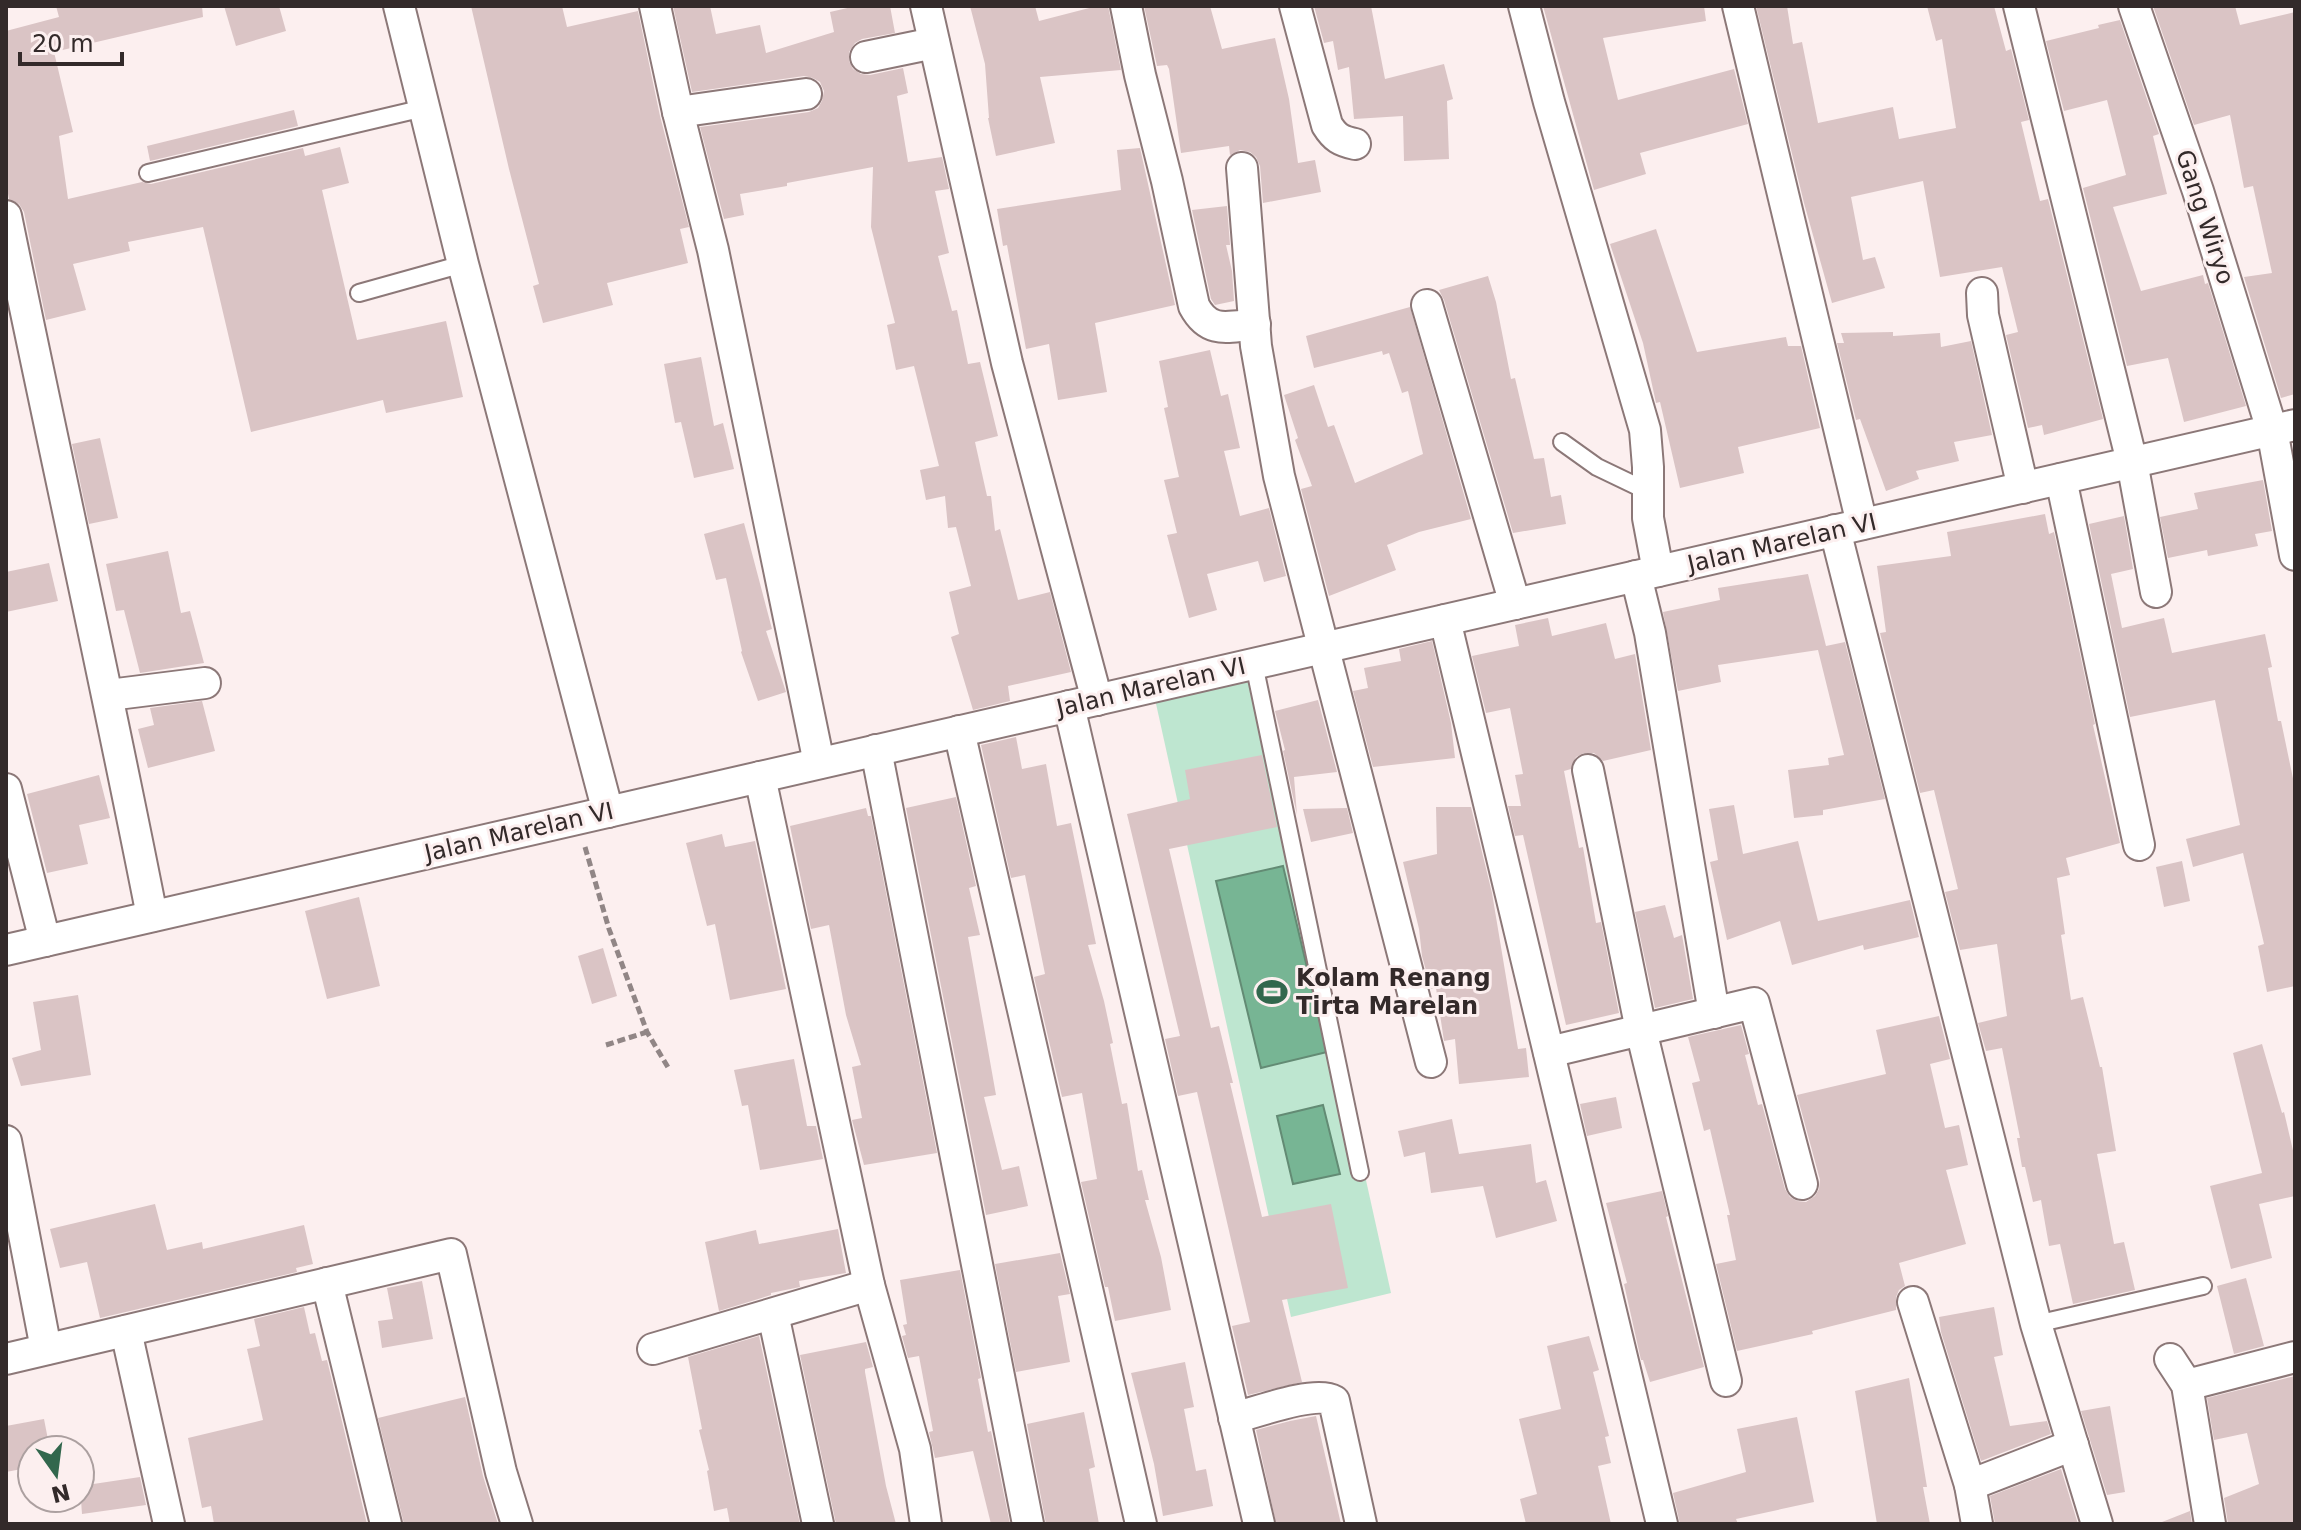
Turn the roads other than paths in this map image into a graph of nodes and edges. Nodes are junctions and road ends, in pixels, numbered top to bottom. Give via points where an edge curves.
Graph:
1 (399, 6) edge
2 (655, 6) edge
3 (926, 6) edge
4 (1126, 6) edge
5 (1295, 6) edge
6 (1524, 6) edge
7 (1738, 6) edge
8 (2019, 6) edge
9 (2134, 6) edge
10 (934, 43) junction
11 (866, 57) dead end
12 (806, 94) dead end
13 (424, 108) junction
14 (678, 112) junction
15 (1355, 144) dead end
16 (1242, 168) dead end
17 (148, 173) dead end
18 (6, 216) edge
19 (463, 264) junction
20 (359, 293) dead end
21 (1982, 293) dead end
22 (1427, 305) dead end
23 (1255, 324) junction
24 (2283, 428) edge
25 (1562, 442) dead end
26 (2132, 462) junction
27 (2061, 479) junction
28 (2023, 488) junction
29 (1647, 491) junction
30 (1848, 527) junction
31 (2295, 555) edge
32 (1647, 574) junction
33 (2156, 592) dead end
34 (1515, 604) junction
35 (1445, 620) junction
36 (1324, 648) junction
37 (1254, 664) junction
38 (205, 683) dead end
39 (109, 695) junction
40 (1083, 703) junction
41 (959, 731) junction
42 (876, 750) junction
43 (819, 763) junction
44 (1588, 770) dead end
45 (760, 777) junction
46 (6, 789) edge
47 (608, 812) junction
48 (2139, 845) dead end
49 (152, 916) junction
50 (45, 941) junction
51 (6, 950) edge
52 (1714, 1013) junction
53 (1641, 1030) junction
54 (1549, 1052) junction
55 (1431, 1062) dead end
56 (6, 1141) edge
57 (1360, 1172) dead end
58 (1802, 1184) dead end
59 (327, 1283) junction
60 (869, 1285) junction
61 (2203, 1286) dead end
62 (1913, 1302) dead end
63 (773, 1314) junction
64 (2036, 1324) junction
65 (126, 1331) junction
66 (46, 1349) junction
67 (653, 1349) dead end
68 (2295, 1357) edge
69 (6, 1359) edge
70 (2170, 1359) dead end
71 (1726, 1381) dead end
72 (2187, 1385) junction
73 (1234, 1418) junction
74 (2073, 1445) junction
75 (1970, 1485) junction
76 (169, 1524) edge
77 (386, 1524) edge
78 (517, 1524) edge
79 (818, 1524) edge
80 (926, 1524) edge
81 (1028, 1524) edge
82 (1141, 1524) edge
83 (1259, 1524) edge
84 (1361, 1524) edge
85 (1662, 1524) edge
86 (1977, 1524) edge
87 (2097, 1524) edge
88 (2210, 1524) edge

1 - 13 street
2 - 14 street
3 - 10 street
4 - 23 street via 1194,306 1208,324 1218,327
5 - 15 street via 1327,125 1334,137
6 - 29 street via 1645,430
7 - 30 street
8 - 26 street
9 - 24 street, Gang Wiryo
10 - 11 street
10 - 40 street
12 - 14 street
13 - 17 lane
13 - 19 street
14 - 43 street via 713,250
16 - 23 street
18 - 39 street
19 - 20 lane
19 - 47 street
21 - 28 street
22 - 34 street
23 - 36 street via 1279,476
24 - 26 street, Jalan Marelan VI
24 - 31 street, Gang Wiryo
25 - 29 lane via 1597,467
26 - 27 street, Jalan Marelan VI
26 - 33 street
27 - 28 street, Jalan Marelan VI
27 - 48 street
28 - 30 street, Jalan Marelan VI
29 - 32 street
30 - 32 street, Jalan Marelan VI
30 - 64 street
32 - 34 street, Jalan Marelan VI
32 - 52 street via 1650,633
34 - 35 street, Jalan Marelan VI
35 - 36 street, Jalan Marelan VI
35 - 54 street
36 - 37 street, Jalan Marelan VI
36 - 55 street
37 - 40 street, Jalan Marelan VI
37 - 57 lane
38 - 39 street
39 - 49 street
40 - 41 street, Jalan Marelan VI
40 - 73 street
41 - 42 street, Jalan Marelan VI
41 - 82 street
42 - 43 street, Jalan Marelan VI
42 - 81 street
43 - 45 street, Jalan Marelan VI
44 - 53 street
45 - 47 street, Jalan Marelan VI
45 - 60 street
46 - 50 street
47 - 49 street, Jalan Marelan VI
49 - 50 street, Jalan Marelan VI
50 - 51 street, Jalan Marelan VI
52 - 53 street
52 - 58 street via 1754,1003
53 - 54 street
53 - 71 street
54 - 85 street
56 - 66 street
59 - 65 street
59 - 77 street
59 - 78 street via 451,1254
60 - 63 street
60 - 80 street via 915,1449
61 - 64 lane
62 - 75 street
63 - 67 street
63 - 79 street
64 - 74 street
65 - 66 street
65 - 76 street
66 - 69 street
68 - 72 street
70 - 72 street
72 - 88 street
73 - 83 street
73 - 84 street via 1309,1398 1334,1401
74 - 75 street
74 - 87 street
75 - 86 street

